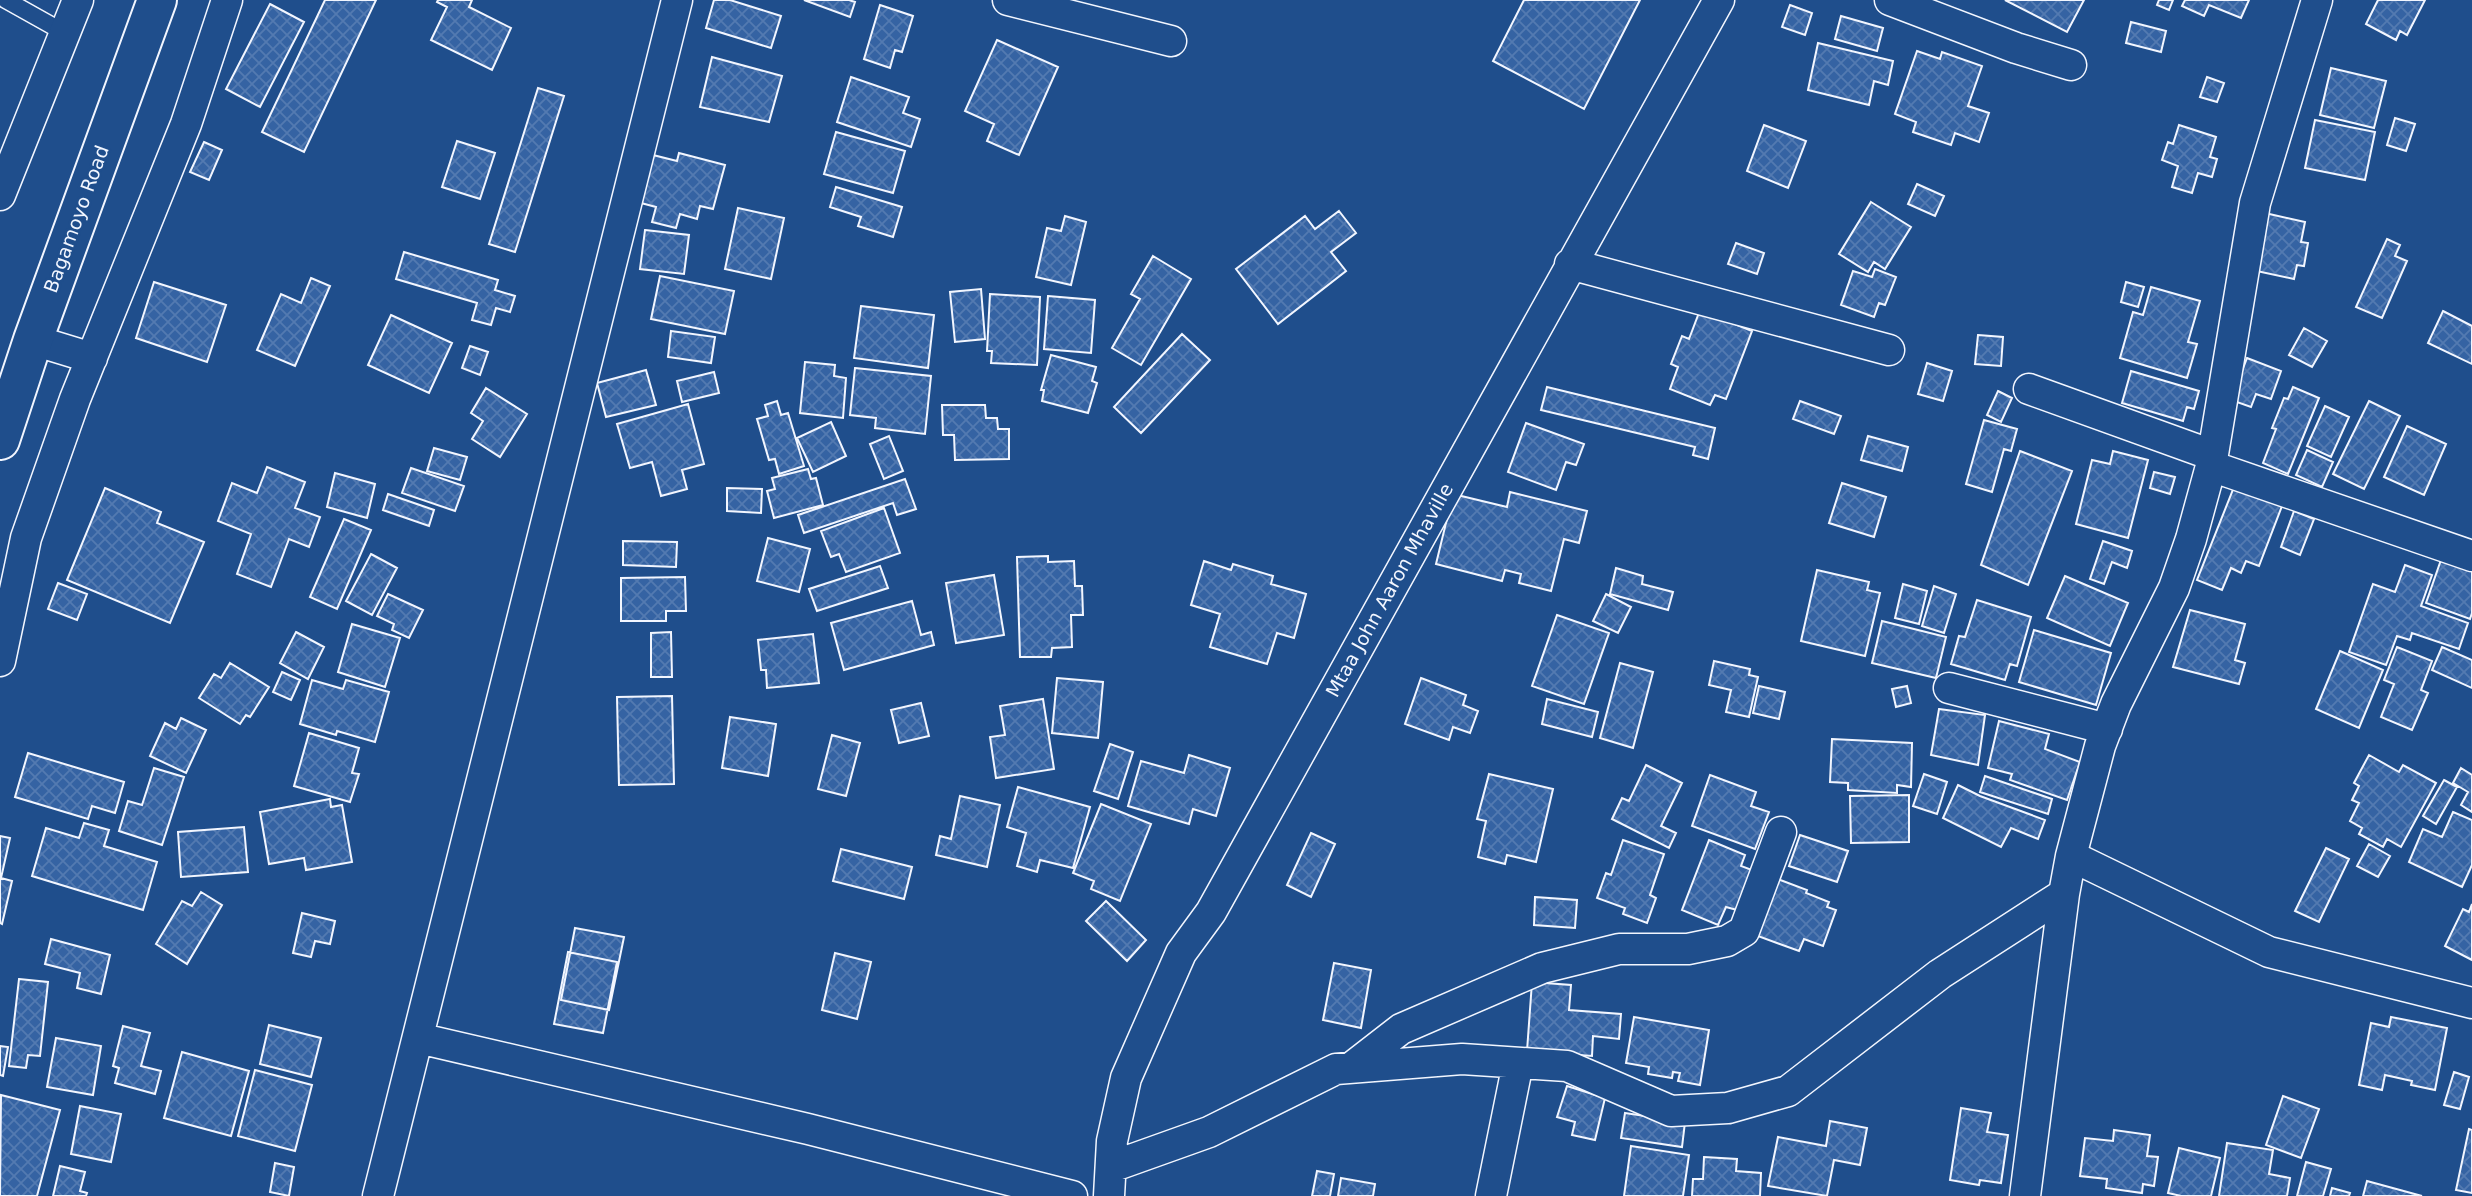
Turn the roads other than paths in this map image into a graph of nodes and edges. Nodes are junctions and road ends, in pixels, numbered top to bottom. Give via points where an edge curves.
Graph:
1 (6, 0) edge
2 (78, 0) edge
3 (157, 0) edge
4 (227, 0) edge
5 (677, 0) edge
6 (1008, 0) edge
7 (1719, 0) edge
8 (1890, 0) edge
9 (2317, 0) edge
10 (65, 33) junction
11 (1171, 41) dead end
12 (2071, 65) dead end
13 (0, 195) edge
14 (1570, 264) junction
15 (33, 340) junction
16 (1889, 350) dead end
17 (92, 358) junction
18 (2028, 389) dead end
19 (0, 440) edge
20 (2211, 461) junction
21 (2472, 556) edge
22 (0, 661) edge
23 (1949, 688) dead end
24 (2107, 729) junction
25 (1781, 832) dead end
26 (2071, 856) junction
27 (2064, 894) junction
28 (2472, 1003) edge
29 (418, 1038) junction
30 (1518, 1063) junction
31 (1352, 1067) junction
32 (1110, 1182) edge
33 (378, 1196) edge
34 (1072, 1196) edge
35 (1491, 1196) edge
36 (2025, 1196) edge

1 - 10 lane
2 - 10 street
3 - 15 highway, Bagamoyo Road
4 - 17 street via 186,124
5 - 29 street
6 - 11 street
7 - 14 street, Mtaa John Aaron Mhaville
8 - 12 street
9 - 20 street via 2255,203
10 - 13 street
14 - 16 street
14 - 32 street, Mtaa John Aaron Mhaville via 1211,912 1181,953 1126,1078 1112,1141
15 - 17 street
15 - 19 highway, Bagamoyo Road
17 - 22 street via 26,538
18 - 20 street
20 - 21 street
20 - 24 street via 2192,539 2174,588
23 - 24 street
24 - 26 street
25 - 31 street via 1744,931 1727,941 1688,949 1619,949 1542,968 1401,1029
26 - 27 street
26 - 28 street via 2269,952
27 - 30 street via 1940,975 1788,1091 1728,1108 1671,1111 1567,1066
27 - 36 street
29 - 33 street
29 - 34 street
30 - 31 street via 1462,1059
30 - 35 street
31 - 32 street via 1336,1069

